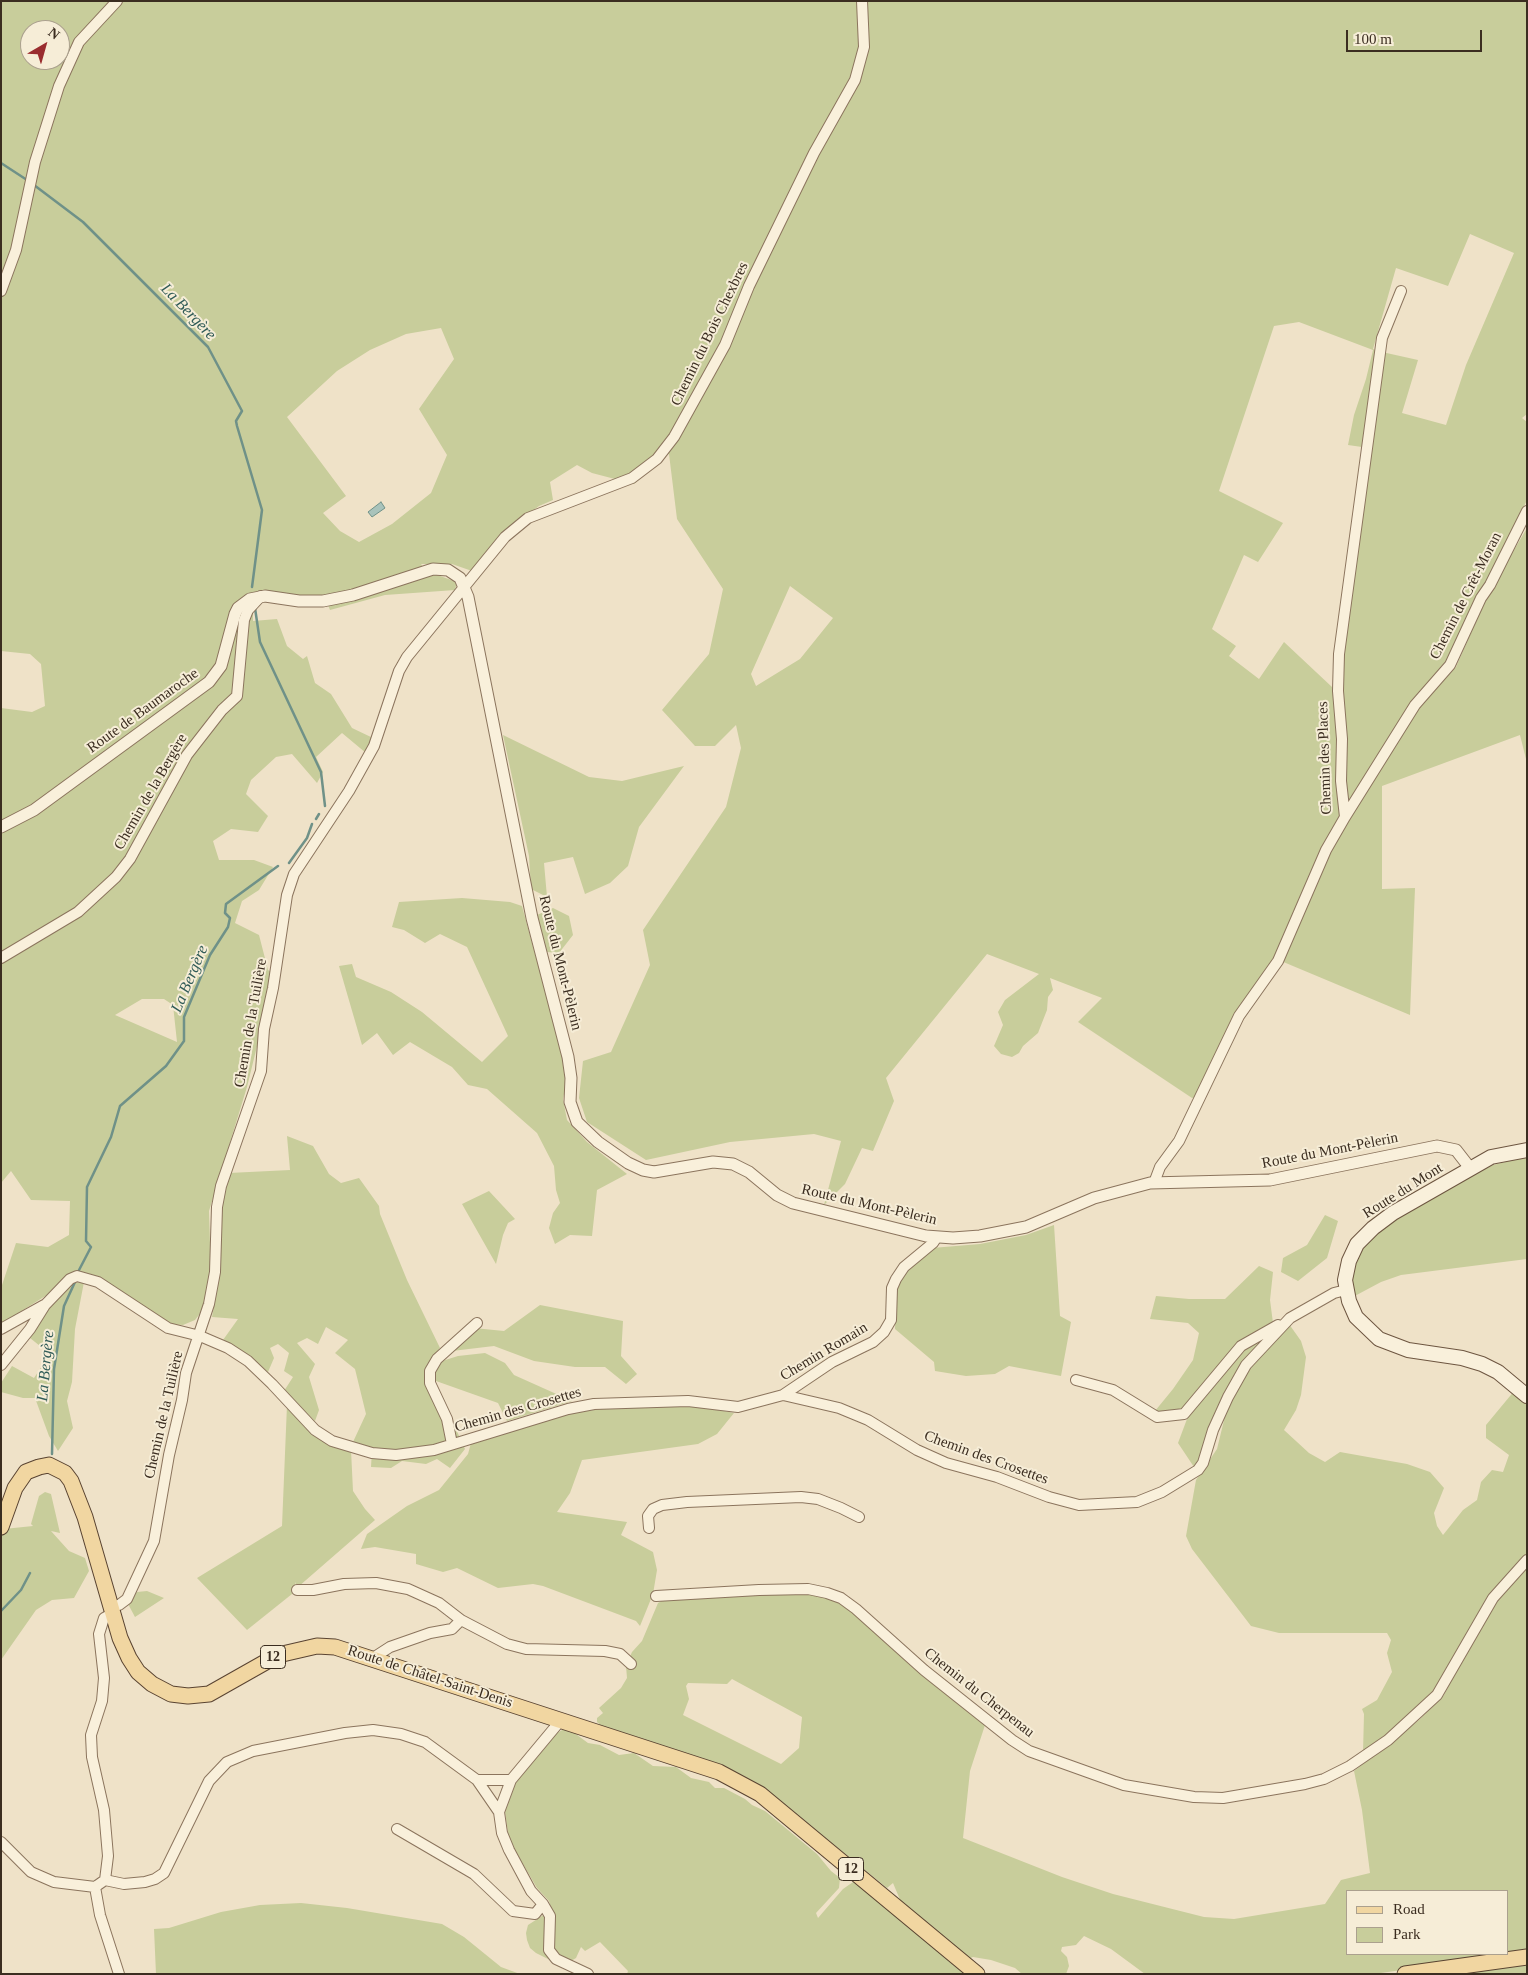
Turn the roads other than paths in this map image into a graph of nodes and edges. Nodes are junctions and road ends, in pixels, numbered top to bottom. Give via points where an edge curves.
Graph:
1 (117, 1) edge
2 (862, 1) edge
3 (1, 291) edge
4 (1401, 291) dead end
5 (1527, 511) edge
6 (465, 586) junction
7 (261, 596) junction
8 (1345, 817) junction
9 (1, 827) edge
10 (1, 958) edge
11 (1527, 1150) edge
12 (1470, 1168) junction
13 (1154, 1183) junction
14 (937, 1237) junction
15 (1346, 1290) junction
16 (45, 1305) junction
17 (1290, 1318) junction
18 (477, 1323) dead end
19 (1, 1329) edge
20 (200, 1336) junction
21 (1, 1365) edge
22 (1076, 1380) dead end
23 (783, 1395) junction
24 (1527, 1396) edge
25 (452, 1444) junction
26 (859, 1517) dead end
27 (1, 1528) edge
28 (649, 1528) dead end
29 (1527, 1560) edge
30 (297, 1590) dead end
31 (656, 1596) dead end
32 (112, 1610) junction
33 (461, 1620) junction
34 (374, 1658) junction
35 (631, 1664) dead end
36 (561, 1720) junction
37 (477, 1780) junction
38 (511, 1780) junction
39 (499, 1812) junction
40 (397, 1829) dead end
41 (1, 1842) edge
42 (105, 1880) junction
43 (95, 1887) junction
44 (543, 1904) junction
45 (1527, 1957) edge
46 (118, 1974) edge
47 (588, 1974) edge
48 (977, 1974) edge
49 (1405, 1974) edge

1 - 3 street via 80,42 63,77 39,146 16,250
2 - 6 street, Chemin du Bois Chexbres via 864,47 855,80 814,153 724,345 674,437 657,459 632,478 520,523
4 - 8 street, Chemin des Places via 1382,338 1339,654 1341,781
5 - 8 street, Chemin de Crêt-Moran via 1450,665 1415,705
6 - 7 street via 448,570 433,569 337,599 311,602
6 - 14 street, Route du Mont-Pèlerin via 532,918 568,1056 570,1102 577,1122 628,1163 647,1171 663,1172 713,1162 732,1164 793,1203
6 - 20 street, Chemin de la Tuilière via 407,657 399,671 374,746 349,791 294,874 287,895 264,1029 261,1071 221,1186 217,1207 215,1272
7 - 9 street, Route de Baumaroche via 238,608 221,666 209,682 34,810
7 - 10 street, Chemin de la Bergère via 248,610 244,620 237,696 187,755 130,859 116,877 78,912
8 - 13 street, Chemin des Places via 1326,850 1278,961 1239,1016 1179,1140 1160,1167
11 - 12 main road, Route du Mont via 1497,1154
12 - 13 street, Route du Mont-Pèlerin via 1456,1150 1437,1146 1275,1179
12 - 15 main road, Route du Mont via 1392,1213 1365,1235 1348,1261
13 - 14 street, Route du Mont-Pèlerin via 1099,1196 1026,1227 970,1238
14 - 23 street, Chemin Romain via 904,1267 896,1279 892,1288 891,1320 884,1332 873,1342 832,1362
15 - 17 street, Chemin des Crosettes via 1334,1293
15 - 24 main road, Route du Mont via 1356,1317 1379,1339 1408,1350 1482,1364 1498,1372
16 - 19 street
16 - 20 street, Chemin des Crosettes via 77,1276 98,1282 168,1328
16 - 21 street, Chemin des Crosettes
17 - 22 street via 1241,1346 1184,1414 1157,1417 1113,1390
17 - 23 street, Chemin des Crosettes via 1246,1365 1228,1397 1198,1470 1162,1492 1137,1502 1079,1505 946,1463 917,1450 868,1420 839,1408
18 - 25 street via 437,1359 430,1370 430,1383 447,1419
20 - 25 street, Chemin des Crosettes via 248,1361 315,1430 332,1441 372,1453 396,1455
20 - 32 street, Chemin de la Tuilière via 186,1373 154,1541 128,1599
23 - 25 street, Chemin des Crosettes via 738,1408 688,1401 594,1404
26 - 28 street via 826,1502 801,1497 696,1502 662,1505 653,1509 648,1516
27 - 32 main road, Route de Châtel-Saint-Denis / 12 via 15,1488 26,1472 49,1466 65,1473 71,1480 85,1517
29 - 31 street, Chemin du Cherpenau via 1493,1598 1437,1695 1388,1740 1324,1779 1223,1798 1194,1797 1124,1785 1029,1751 924,1670 842,1598 808,1589
30 - 33 street via 376,1583 408,1589 439,1604
32 - 34 main road, Route de Châtel-Saint-Denis / 12 via 128,1658 138,1672 172,1694 209,1694 258,1665 295,1649 335,1647
32 - 42 street via 102,1621 99,1634 104,1678 91,1735 92,1757 104,1810 108,1856
33 - 34 street via 452,1629 390,1647
33 - 35 street via 507,1644 526,1650 605,1650 620,1654
34 - 36 main road, Route de Châtel-Saint-Denis / 12
36 - 38 street
36 - 48 main road, Route de Châtel-Saint-Denis / 12 via 719,1772 750,1787
37 - 38 street
37 - 39 street
37 - 42 street via 425,1742 373,1730 254,1751 227,1762 208,1781 164,1873 144,1882 124,1884
38 - 39 street
39 - 44 street via 508,1850 531,1891
40 - 44 street via 474,1874 513,1912 535,1914
41 - 43 street via 31,1872 54,1882
42 - 43 street
43 - 46 street
44 - 47 street via 550,1916 549,1950 556,1959
45 - 49 main road

